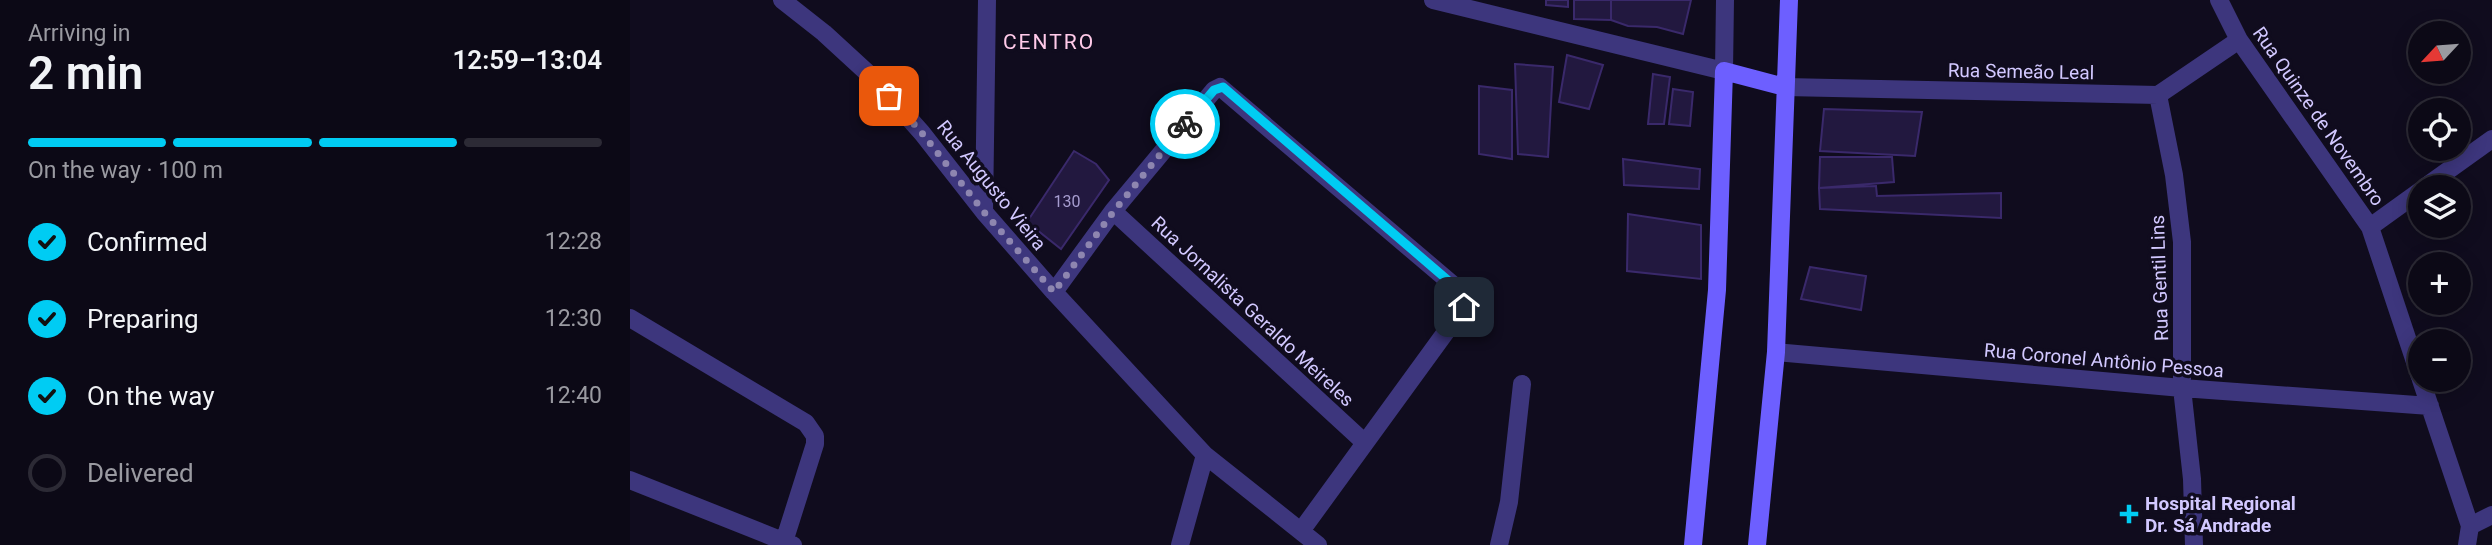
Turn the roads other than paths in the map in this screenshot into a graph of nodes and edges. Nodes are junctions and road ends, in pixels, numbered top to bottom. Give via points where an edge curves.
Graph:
1 (782, 0) edge
2 (987, 0) edge
3 (1433, 0) edge
4 (1725, 0) edge
5 (1788, 0) edge
6 (2219, 0) edge
7 (2239, 40) junction
8 (1724, 71) junction
9 (1785, 87) junction
10 (2158, 95) junction
11 (2492, 139) edge
12 (2442, 175) edge
13 (2408, 200) edge
14 (1114, 211) junction
15 (984, 212) junction
16 (2370, 227) junction
17 (1054, 292) junction
18 (630, 318) edge
19 (2408, 340) edge
20 (1776, 352) junction
21 (1522, 384) dead end
22 (2182, 388) junction
23 (2425, 392) edge
24 (2430, 406) junction
25 (1364, 442) junction
26 (1205, 456) junction
27 (630, 480) edge
28 (2492, 514) edge
29 (2470, 526) junction
30 (1301, 531) junction
31 (787, 544) edge
32 (1180, 545) edge
33 (1318, 545) edge
34 (1499, 545) edge
35 (1693, 545) edge
36 (1757, 545) edge
37 (2194, 545) edge
38 (2467, 545) edge

1 - 15 street, Rua Augusto Vieira via 873,78
2 - 15 street
3 - 8 street
4 - 8 street
5 - 9 main road
6 - 7 street, Rua Quinze de Novembro
7 - 10 street
7 - 16 street, Rua Quinze de Novembro
8 - 9 main road
8 - 35 main road via 1717,290
9 - 10 street, Rua Semeão Leal
9 - 20 main road
10 - 22 street, Rua Gentil Lins via 2182,242
11 - 12 street
13 - 16 street
14 - 17 street
14 - 25 street, Rua Jornalista Geraldo Meireles
14 - 25 street via 1214,90 1223,87 1458,289 1464,307
15 - 17 street, Rua Augusto Vieira
16 - 19 street, Rua Quinze de Novembro
17 - 26 street, Rua Augusto Vieira
18 - 31 street via 806,423 815,444
20 - 22 street, Rua Coronel Antônio Pessoa
20 - 36 main road
21 - 34 street via 1509,502
22 - 24 street, Rua Coronel Antônio Pessoa
22 - 37 street, Rua Gentil Lins
23 - 24 street, Rua Quinze de Novembro
24 - 29 street, Rua Quinze de Novembro
25 - 30 street
26 - 30 street, Rua Augusto Vieira
26 - 32 street
27 - 31 street
28 - 29 street
29 - 38 street
30 - 33 street, Rua Augusto Vieira

